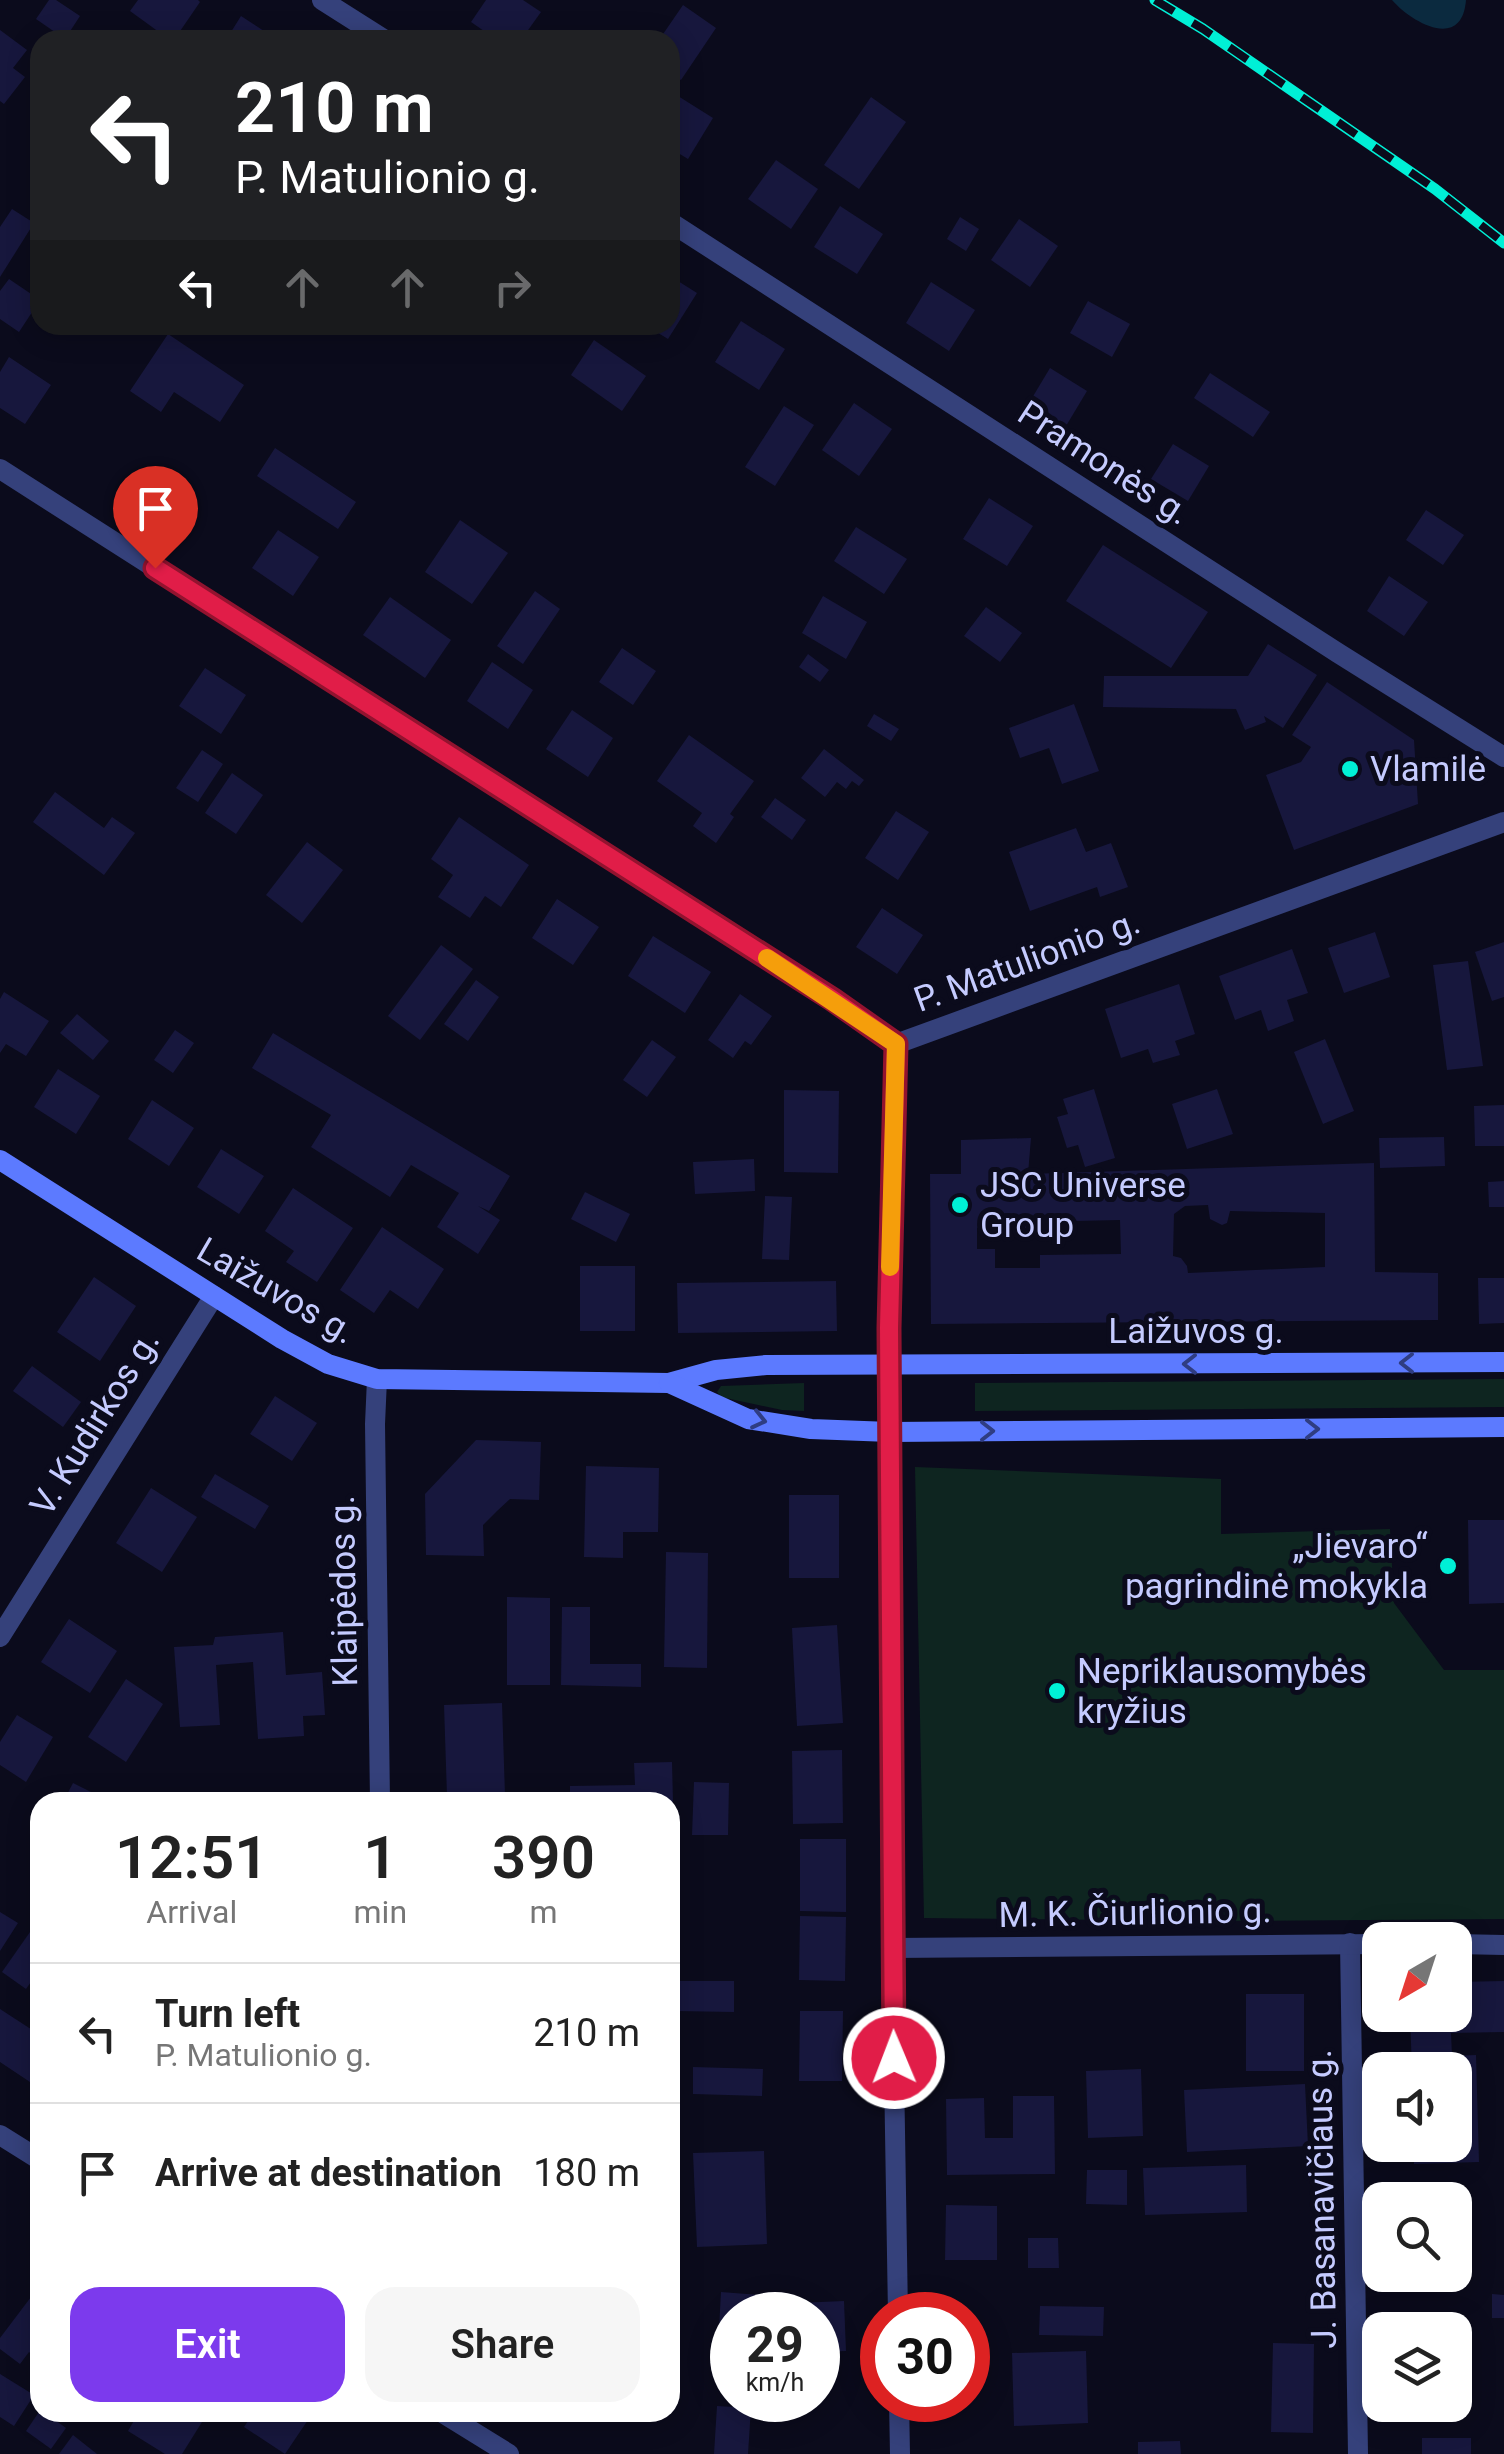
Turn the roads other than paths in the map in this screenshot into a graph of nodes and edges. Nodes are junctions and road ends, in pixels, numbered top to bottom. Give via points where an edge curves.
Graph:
1 (322, 0) edge
2 (369, 30) edge
3 (680, 228) edge
4 (0, 469) edge
5 (1504, 757) edge
6 (1504, 822) edge
7 (896, 1044) junction
8 (0, 1160) edge
9 (214, 1296) junction
10 (1504, 1362) edge
11 (889, 1366) junction
12 (377, 1379) junction
13 (669, 1383) junction
14 (1504, 1427) edge
15 (890, 1432) junction
16 (0, 1636) edge
17 (380, 1792) edge
18 (1350, 1943) junction
19 (1362, 1943) edge
20 (1472, 1944) edge
21 (1504, 1945) edge
22 (892, 1948) junction
23 (0, 2135) edge
24 (30, 2154) edge
25 (898, 2292) edge
26 (457, 2422) edge
27 (899, 2422) edge
28 (509, 2454) edge
29 (900, 2454) edge
30 (1358, 2454) edge

1 - 2 street
3 - 5 street, Pramonės g.
4 - 7 street, P. Matulionio g.
6 - 7 street, P. Matulionio g.
7 - 11 street
8 - 9 main road, Laižuvos g.
9 - 12 main road, Laižuvos g. via 328,1364
9 - 16 street, V. Kudirkos g.
10 -> 11 main road, Laižuvos g.
11 - 13 main road, Laižuvos g. via 766,1365
11 - 15 street
12 - 13 main road, Laižuvos g.
12 - 17 street, Klaipėdos g.
13 -> 15 main road via 748,1419
15 -> 14 main road
15 - 22 street
18 - 19 street, M. K. Čiurlionio g.
18 - 22 street, M. K. Čiurlionio g.
18 - 30 street, J. Basanavičiaus g.
20 - 21 street
22 - 25 street
23 - 24 street
26 - 28 street
27 - 29 street

